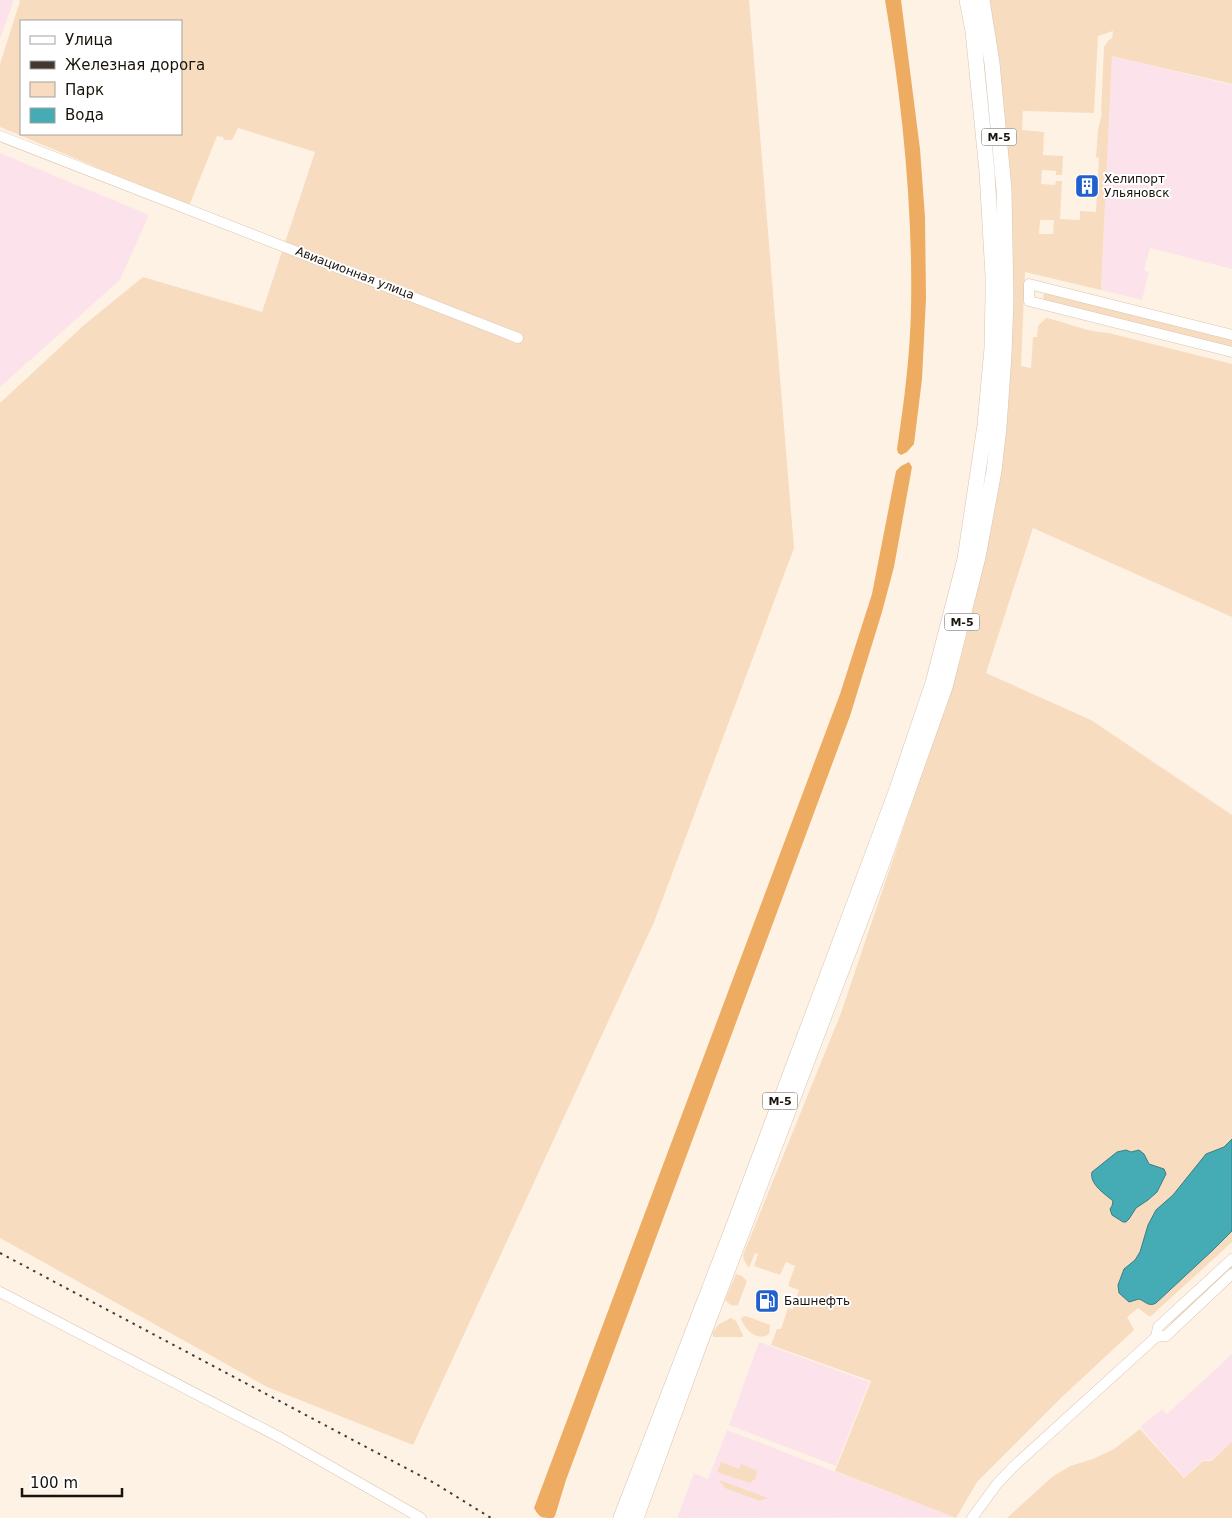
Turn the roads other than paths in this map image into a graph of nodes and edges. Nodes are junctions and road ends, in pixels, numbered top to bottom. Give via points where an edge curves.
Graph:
1 (968, 0) edge
2 (982, 0) edge
3 (0, 136) edge
4 (1232, 336) edge
5 (518, 338) dead end
6 (1232, 352) edge
7 (1232, 1259) edge
8 (1232, 1274) edge
9 (0, 1292) edge
10 (1156, 1337) junction
11 (421, 1518) edge
12 (621, 1518) edge
13 (636, 1518) edge
14 (972, 1518) edge

1 - 12 highway, М-5 via 987,172 993,276 992,348 985,425 965,558 933,683 896,792
2 - 13 highway, М-5 via 992,63 1004,188 1006,298 999,427 978,557 945,687 880,869
3 - 5 street, Авиационная улица
4 - 6 street via 1029,284 1029,301
7 - 10 street via 1158,1327
8 - 10 street via 1166,1336
9 - 11 street via 281,1438
10 - 14 street via 1014,1466

